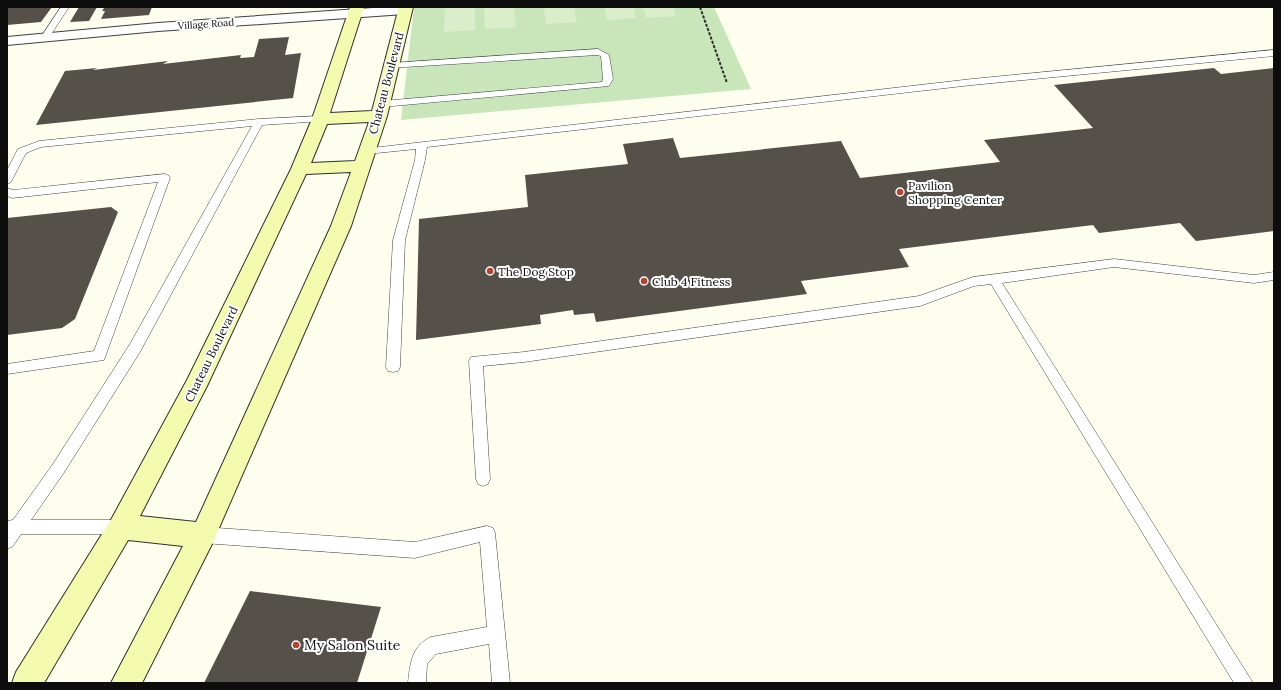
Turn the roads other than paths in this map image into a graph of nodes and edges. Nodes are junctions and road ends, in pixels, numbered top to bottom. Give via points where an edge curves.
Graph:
1 (65, 7) edge
2 (406, 9) edge
3 (356, 10) edge
4 (46, 37) junction
5 (7, 40) edge
6 (1274, 53) edge
7 (392, 66) junction
8 (381, 110) junction
9 (320, 119) junction
10 (259, 122) junction
11 (422, 145) junction
12 (364, 158) junction
13 (300, 169) junction
14 (7, 180) edge
15 (7, 192) edge
16 (1274, 276) edge
17 (994, 279) junction
18 (393, 367) dead end
19 (7, 369) edge
20 (483, 479) dead end
21 (12, 527) edge
22 (121, 527) junction
23 (203, 534) junction
24 (7, 541) edge
25 (496, 634) junction
26 (28, 683) edge
27 (126, 683) edge
28 (417, 683) edge
29 (501, 683) edge
30 (1244, 683) edge

1 - 4 lane
2 - 3 street, Village Road
2 - 7 street, Chateau Boulevard
3 - 4 street, Village Road
3 - 9 street, Chateau Boulevard
4 - 5 street, Village Road
6 - 11 lane via 972,82
7 - 8 street, Chateau Boulevard
7 - 8 lane via 598,52 605,55 608,79 606,84
8 - 9 street
8 - 12 street, Chateau Boulevard
9 - 10 lane
9 - 13 street, Chateau Boulevard
10 - 14 lane via 39,144 22,151
10 - 21 lane via 135,348 58,469
11 - 12 lane
11 - 18 lane via 399,240
12 - 13 street
12 - 23 street, Chateau Boulevard via 341,226
13 - 22 street, Chateau Boulevard via 196,386
15 - 19 lane via 12,194 165,178 99,356
16 - 17 lane via 1254,279 1114,263
17 - 20 lane via 973,282 920,301 524,357 476,360
17 - 30 lane
21 - 22 lane
21 - 24 lane
22 - 23 street
22 - 26 street, Chateau Boulevard
23 - 25 lane via 415,550 487,533
23 - 27 street, Chateau Boulevard
25 - 28 lane via 431,646 419,661
25 - 29 lane

